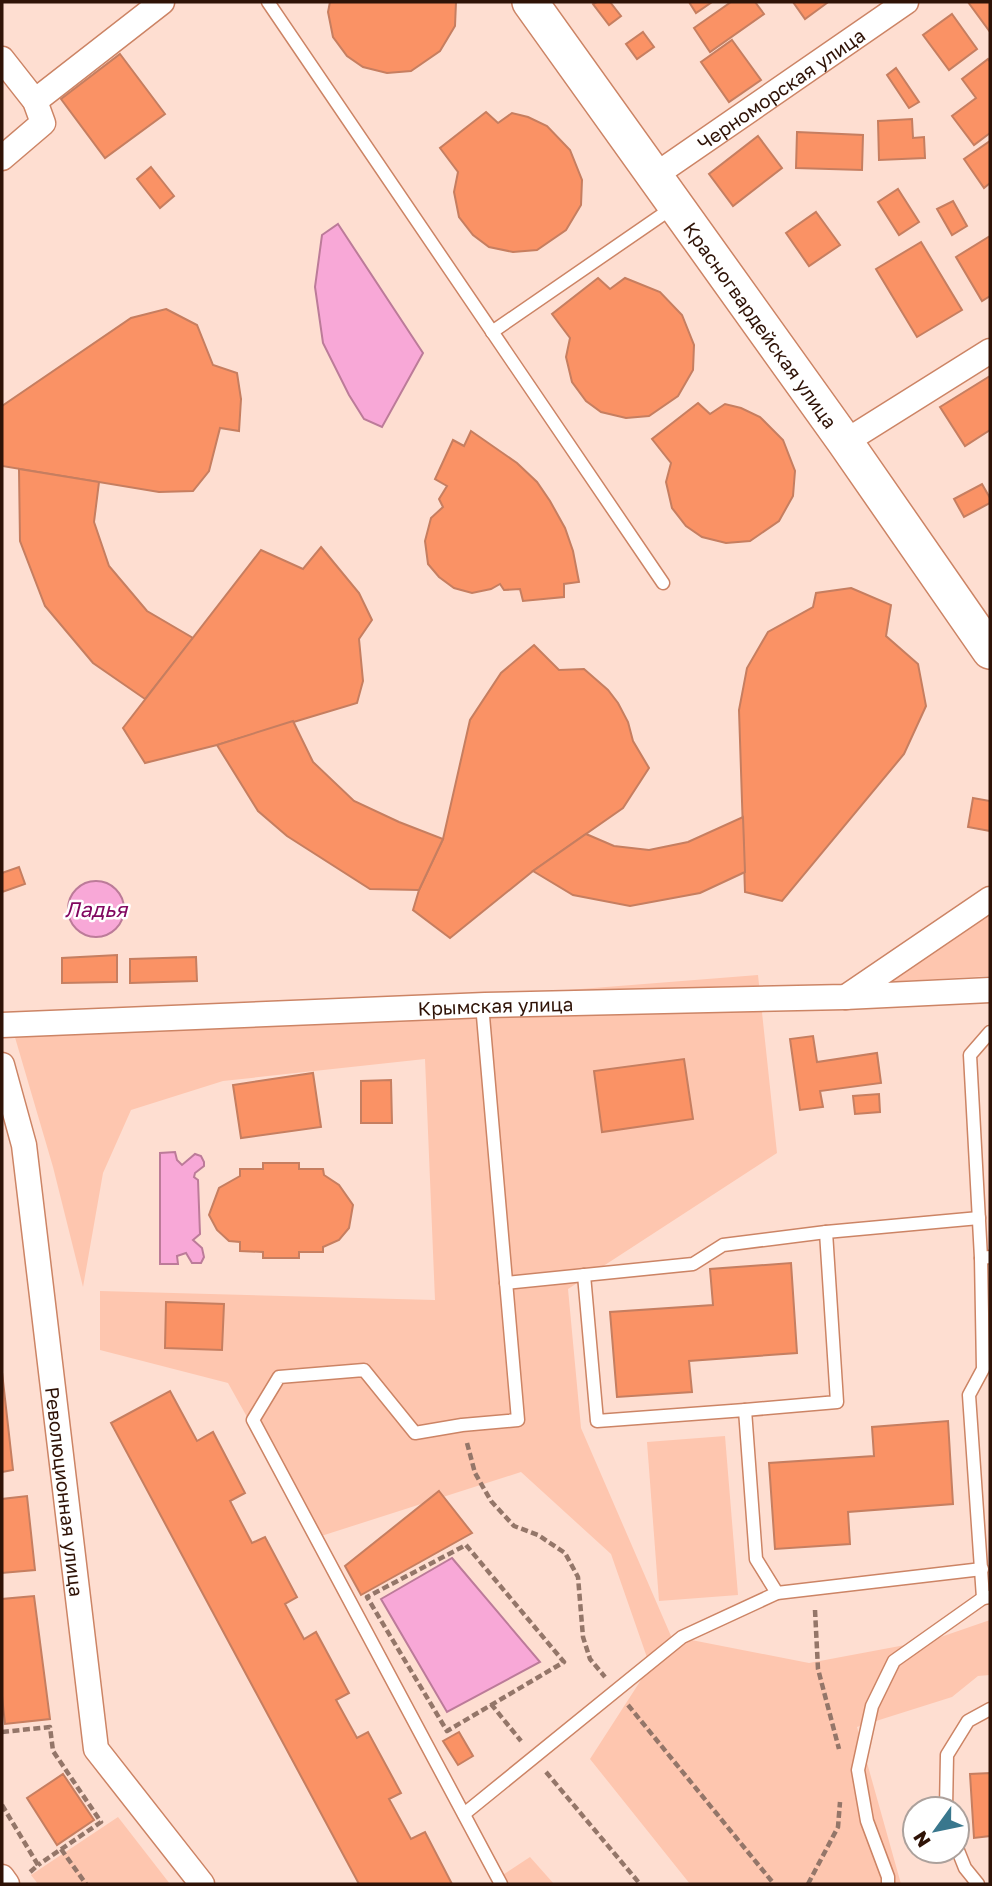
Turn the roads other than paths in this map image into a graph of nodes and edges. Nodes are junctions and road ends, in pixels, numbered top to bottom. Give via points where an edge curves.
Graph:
1 (162, 2) edge
2 (268, 2) edge
3 (530, 2) edge
4 (906, 2) edge
5 (2, 59) edge
6 (35, 101) junction
7 (2, 158) edge
8 (654, 176) junction
9 (676, 205) junction
10 (492, 332) junction
11 (990, 351) edge
12 (845, 442) junction
13 (663, 583) dead end
14 (990, 651) edge
15 (990, 900) edge
16 (990, 989) edge
17 (845, 997) junction
18 (485, 1005) junction
19 (2, 1025) edge
20 (990, 1032) edge
21 (2, 1065) edge
22 (979, 1218) junction
23 (826, 1232) junction
24 (986, 1257) edge
25 (584, 1275) junction
26 (506, 1283) junction
27 (745, 1410) junction
28 (982, 1569) junction
29 (777, 1592) junction
30 (987, 1597) edge
31 (990, 1709) edge
32 (946, 1795) edge
33 (464, 1814) junction
34 (964, 1865) edge
35 (202, 1884) edge
36 (501, 1884) edge
37 (888, 1884) edge
38 (978, 1884) edge

1 - 6 street
2 - 10 lane
3 - 8 street, Красногвардейская улица
4 - 8 street, Черноморская улица
5 - 6 street
6 - 7 street via 43,123
8 - 9 street, Красногвардейская улица
9 - 10 lane
9 - 12 street, Красногвардейская улица
10 - 13 lane
11 - 12 street
12 - 14 street, Красногвардейская улица
15 - 17 street
16 - 17 street, Крымская улица
17 - 18 street, Крымская улица
18 - 19 street, Крымская улица
18 - 26 lane
20 - 22 lane via 970,1055
21 - 35 street, Революционная улица via 23,1144 96,1749
22 - 23 lane
22 - 24 lane
23 - 25 lane via 723,1245 694,1264
23 - 27 lane via 837,1402
24 - 28 lane via 984,1368 969,1395
25 - 26 lane
25 - 27 lane via 597,1421
26 - 33 lane via 518,1419 415,1433 364,1370 279,1377 253,1420
27 - 29 lane via 756,1559
28 - 29 lane
28 - 30 lane
29 - 33 lane via 682,1637
30 - 37 lane via 894,1661 872,1706 858,1770 867,1821
31 - 32 lane via 968,1721 947,1755
33 - 36 lane
34 - 38 lane

